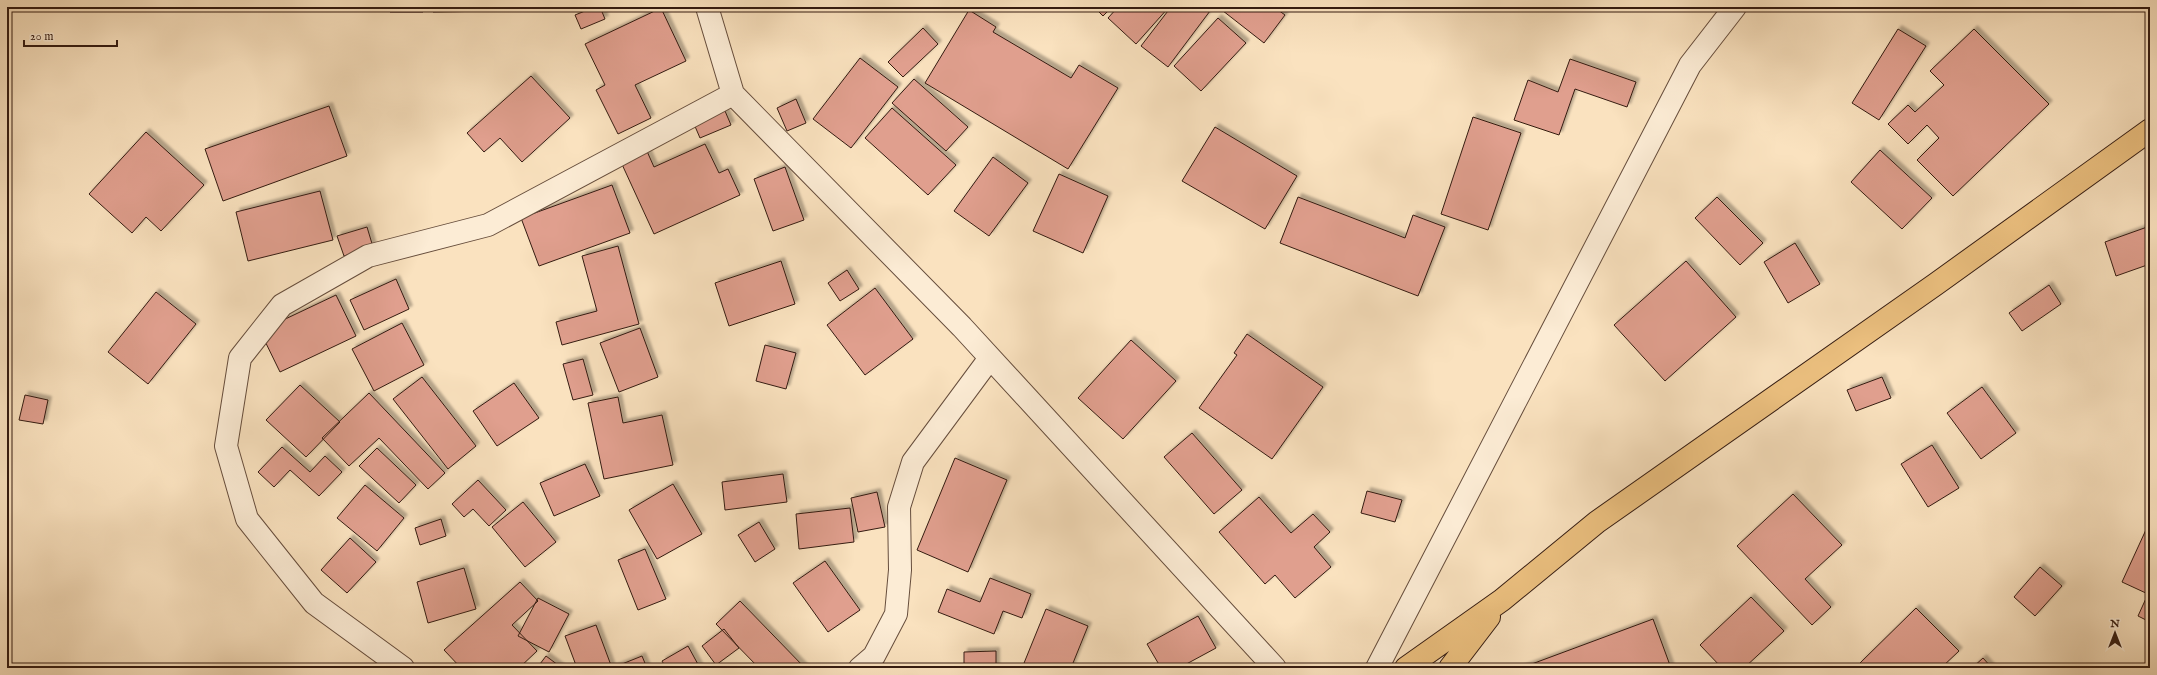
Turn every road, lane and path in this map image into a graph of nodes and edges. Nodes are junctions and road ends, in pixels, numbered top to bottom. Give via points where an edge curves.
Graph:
1 (707, 7) edge
2 (1735, 7) edge
3 (734, 94) junction
4 (2150, 130) edge
5 (990, 358) junction
6 (1502, 600) junction
7 (403, 668) edge
8 (860, 668) edge
9 (1275, 668) edge
10 (1377, 668) edge
11 (1406, 668) edge
12 (1450, 668) edge

1 - 3 street
2 - 10 street via 1690,65
3 - 5 street
3 - 7 street via 488,225 368,256 282,305 240,358 226,446 247,519 314,602
4 - 6 main road via 1598,522
5 - 8 street via 913,462 899,506 900,570 896,614 874,656
5 - 9 street
6 - 11 main road
6 - 12 main road

